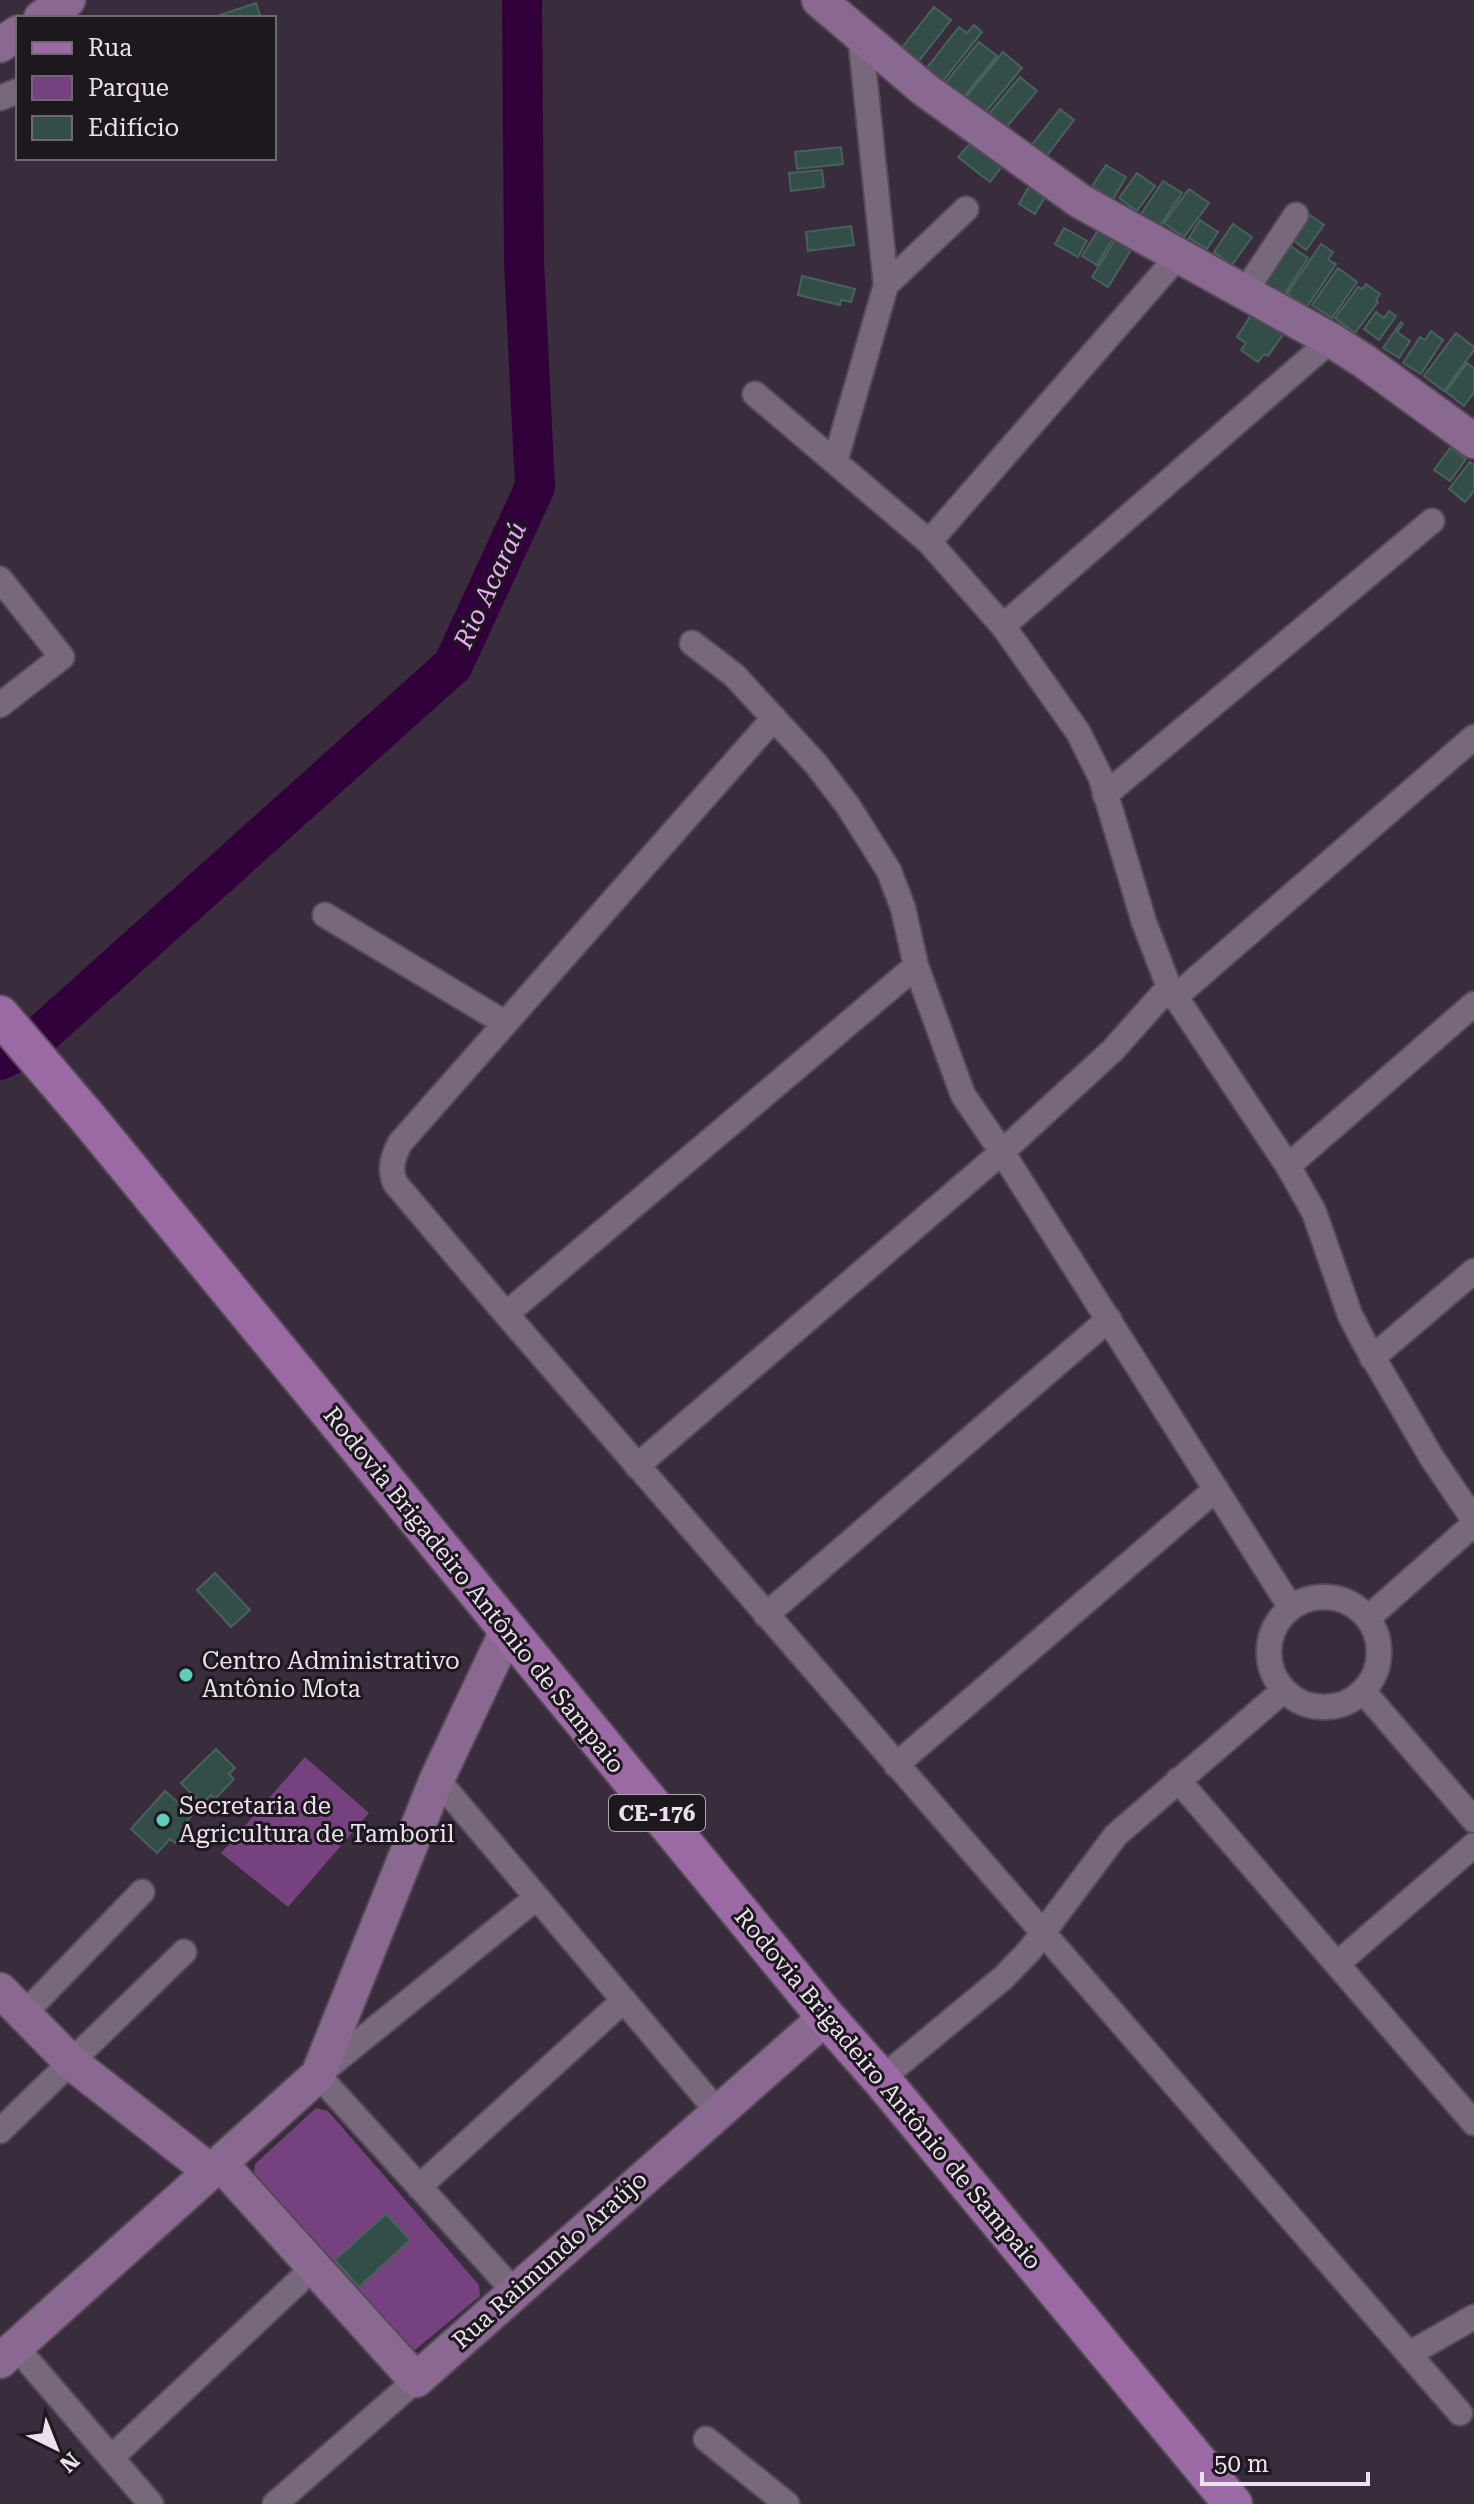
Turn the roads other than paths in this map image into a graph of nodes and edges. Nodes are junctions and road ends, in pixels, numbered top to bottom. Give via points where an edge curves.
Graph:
1 (68, 0) edge
2 (819, 0) edge
3 (44, 16) edge
4 (860, 34) junction
5 (966, 209) dead end
6 (1296, 215) dead end
7 (1180, 254) junction
8 (886, 285) junction
9 (1246, 290) junction
10 (1331, 340) junction
11 (755, 394) dead end
12 (1474, 441) edge
13 (835, 462) junction
14 (1432, 521) dead end
15 (929, 542) junction
16 (0, 579) edge
17 (1003, 626) junction
18 (692, 643) dead end
19 (0, 705) edge
20 (774, 718) junction
21 (1474, 737) edge
22 (1105, 795) junction
23 (325, 915) dead end
24 (916, 966) junction
25 (1172, 992) junction
26 (1474, 1004) edge
27 (0, 1015) edge
28 (505, 1023) junction
29 (1002, 1152) junction
30 (1288, 1166) junction
31 (1474, 1271) edge
32 (506, 1314) junction
33 (1109, 1319) junction
34 (1372, 1358) junction
35 (637, 1466) junction
36 (1216, 1489) junction
37 (1474, 1522) edge
38 (1291, 1608) junction
39 (766, 1615) junction
40 (1368, 1618) junction
41 (507, 1631) junction
42 (1284, 1690) junction
43 (1363, 1691) junction
44 (896, 1765) junction
45 (437, 1779) junction
46 (1178, 1780) junction
47 (1474, 1820) edge
48 (1474, 1845) edge
49 (142, 1892) dead end
50 (536, 1898) junction
51 (1041, 1933) junction
52 (184, 1952) dead end
53 (1337, 1964) junction
54 (0, 1990) edge
55 (623, 2001) junction
56 (23, 2015) junction
57 (826, 2017) junction
58 (72, 2063) junction
59 (318, 2075) junction
60 (881, 2079) junction
61 (718, 2112) junction
62 (1474, 2123) edge
63 (0, 2131) edge
64 (216, 2168) junction
65 (419, 2187) junction
66 (314, 2267) junction
67 (515, 2292) junction
68 (1474, 2317) edge
69 (8, 2354) edge
70 (1409, 2354) junction
71 (416, 2380) junction
72 (1460, 2413) dead end
73 (706, 2439) dead end
74 (111, 2458) junction
75 (144, 2502) edge
76 (275, 2504) edge
77 (787, 2504) edge
78 (1233, 2504) edge

1 - 3 street
2 - 4 street
4 - 7 street via 924,89 1080,201
4 - 8 street
5 - 8 street
6 - 9 street
7 - 9 street
7 - 15 street
8 - 13 street
9 - 10 street
10 - 12 street
10 - 17 street
11 - 13 street
13 - 15 street
14 - 22 street
15 - 17 street
16 - 19 street via 62,657
17 - 22 street via 1078,732
18 - 20 street via 734,675
20 - 24 street via 848,806 889,871
20 - 28 street
21 - 25 street
22 - 25 street
23 - 28 street
24 - 29 street via 963,1095
24 - 32 street
25 - 29 street
25 - 30 street
26 - 30 street
27 - 41 main road, Rodovia Brigadeiro Antônio de Sampaio / CE-176
28 - 32 street via 400,1143 391,1167 395,1183
29 - 33 street
29 - 35 street
30 - 34 street via 1314,1212 1350,1315
31 - 34 street
32 - 35 street
33 - 36 street
33 - 39 street
34 - 37 street
35 - 39 street
36 - 38 street
36 - 44 street
37 - 40 street
38 - 40 street via 1306,1600 1340,1599
38 - 42 street via 1278,1622 1269,1657
39 - 44 street
40 - 43 street via 1376,1632 1378,1664
41 - 45 street
41 - 57 main road, Rodovia Brigadeiro Antônio de Sampaio / CE-176
42 - 43 street via 1314,1707 1332,1707
42 - 46 street
43 - 47 street
44 - 51 street
45 - 50 street
45 - 59 street
46 - 51 street via 1116,1835
46 - 53 street
48 - 53 street
49 - 56 street
50 - 55 street
50 - 59 street
51 - 60 street via 1004,1977
51 - 70 street
52 - 58 street
53 - 62 street
54 - 56 street
55 - 61 street
55 - 65 street
56 - 58 street
57 - 60 main road, Rodovia Brigadeiro Antônio de Sampaio / CE-176
57 - 61 street, Rua Raimundo Araújo
58 - 63 street
58 - 64 street
59 - 64 street
59 - 65 street
60 - 78 main road, Rodovia Brigadeiro Antônio de Sampaio / CE-176
61 - 67 street, Rua Raimundo Araújo
64 - 66 street
64 - 69 street
65 - 67 street
66 - 71 street
66 - 74 street
67 - 71 street, Rua Raimundo Araújo
68 - 70 street
69 - 74 street
70 - 72 street
71 - 76 street, Rua Raimundo Araújo
73 - 77 street
74 - 75 street

